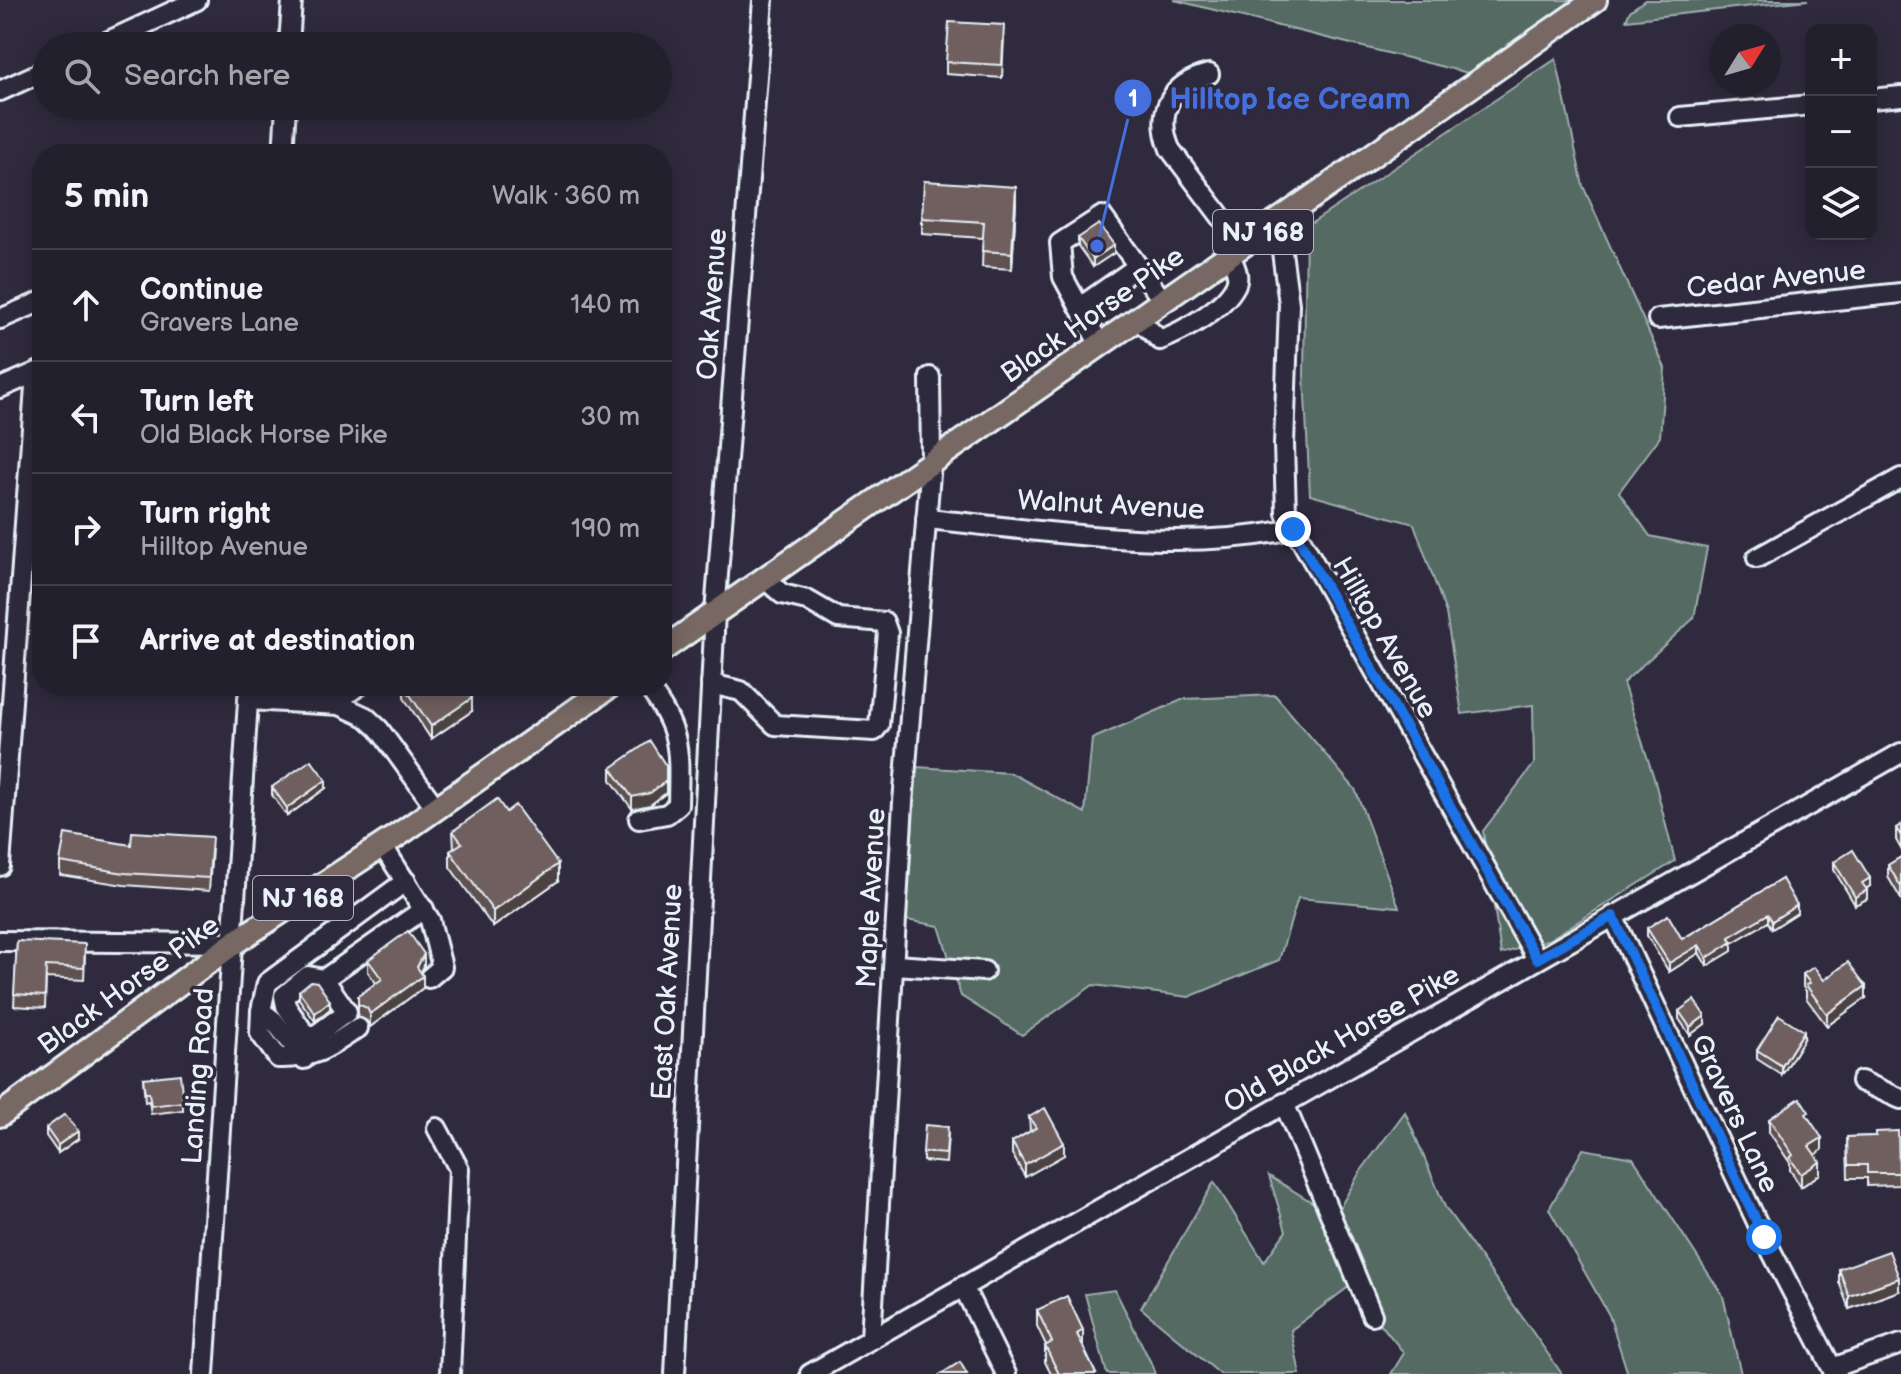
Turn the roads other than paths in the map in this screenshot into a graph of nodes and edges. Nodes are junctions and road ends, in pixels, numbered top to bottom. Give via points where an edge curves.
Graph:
1 (197, 0) edge
2 (292, 0) edge
3 (763, 0) edge
4 (1595, 0) edge
5 (128, 32) edge
6 (290, 32) edge
7 (1209, 74) dead end
8 (32, 76) edge
9 (0, 91) edge
10 (1901, 96) edge
11 (1877, 98) edge
12 (1805, 106) edge
13 (1680, 117) dead end
14 (285, 120) edge
15 (284, 144) edge
16 (1278, 222) junction
17 (1236, 250) junction
18 (1138, 266) junction
19 (1901, 293) edge
20 (1163, 301) junction
21 (32, 305) edge
22 (1080, 307) junction
23 (0, 319) edge
24 (1138, 319) junction
25 (1658, 319) dead end
26 (1100, 345) junction
27 (32, 375) edge
28 (930, 377) dead end
29 (0, 388) edge
30 (32, 461) edge
31 (931, 462) junction
32 (1901, 478) edge
33 (926, 519) junction
34 (1293, 529) junction
35 (1757, 558) dead end
36 (764, 578) junction
37 (715, 613) junction
38 (672, 643) edge
39 (711, 684) junction
40 (249, 696) edge
41 (272, 696) edge
42 (344, 696) edge
43 (596, 696) edge
44 (655, 696) edge
45 (340, 705) junction
46 (1901, 753) edge
47 (436, 808) junction
48 (639, 819) dead end
49 (382, 845) junction
50 (0, 866) edge
51 (406, 881) junction
52 (424, 909) junction
53 (1613, 916) junction
54 (0, 941) edge
55 (234, 943) junction
56 (1537, 959) junction
57 (895, 965) junction
58 (984, 971) dead end
59 (429, 978) dead end
60 (326, 990) junction
61 (358, 1028) dead end
62 (1861, 1081) dead end
63 (1901, 1099) edge
64 (1284, 1103) junction
65 (0, 1115) edge
66 (437, 1128) dead end
67 (963, 1286) junction
68 (1372, 1315) dead end
69 (871, 1338) junction
70 (1901, 1344) edge
71 (1834, 1371) edge
72 (204, 1374) edge
73 (450, 1374) edge
74 (675, 1374) edge
75 (810, 1374) edge
76 (1006, 1374) edge

1 - 5 street
2 - 6 street
3 - 37 street, Oak Avenue
4 - 16 main road, Black Horse Pike / NJ 168
7 - 17 street via 1191,78 1169,99 1163,133
8 - 9 street
10 - 11 street
12 - 13 street
14 - 15 street
16 - 17 main road, Black Horse Pike / NJ 168
16 - 34 street, Hilltop Avenue via 1289,304 1284,444 1286,513
17 - 20 main road, Black Horse Pike / NJ 168
17 - 24 street via 1236,285 1205,314 1160,340
18 - 20 street
18 - 22 street
18 - 22 street via 1102,216 1060,243 1063,277
19 - 25 street, Cedar Avenue
20 - 24 main road, Black Horse Pike / NJ 168
21 - 23 street
22 - 26 street
24 - 26 main road, Black Horse Pike / NJ 168
26 - 31 main road, Black Horse Pike / NJ 168
27 - 29 street
28 - 31 street, Maple Avenue
30 - 50 street
31 - 33 street, Maple Avenue
31 - 36 main road, Black Horse Pike / NJ 168
32 - 35 street
33 - 34 street, Walnut Avenue via 1131,539 1234,537
33 - 57 street, Maple Avenue
34 - 56 street, Hilltop Avenue
36 - 37 main road, Black Horse Pike / NJ 168
36 - 39 street via 782,594 807,600 838,618 884,622 888,633 879,725 874,731 859,732 775,725 741,691
37 - 38 main road, Black Horse Pike / NJ 168
37 - 39 street, East Oak Avenue
39 - 74 street, East Oak Avenue
40 - 55 street, Landing Road
41 - 45 street
42 - 45 street
43 - 47 main road, Black Horse Pike / NJ 168
44 - 48 street via 674,728 678,805 667,814
45 - 47 street via 379,729
46 - 53 street, Old Black Horse Pike
47 - 49 main road, Black Horse Pike / NJ 168
49 - 51 street
49 - 55 main road, Black Horse Pike / NJ 168
51 - 52 street
51 - 61 street via 267,983 261,1011 304,1059
52 - 59 street via 442,967
52 - 60 street
53 - 56 street, Old Black Horse Pike
53 - 71 street, Gravers Lane via 1764,1237
54 - 55 street
55 - 65 main road, Black Horse Pike / NJ 168
55 - 72 street, Landing Road
56 - 64 street, Old Black Horse Pike
57 - 58 street
57 - 69 street, Maple Avenue
60 - 60 street via 308,976 284,996 298,1011 309,1040 355,1007
62 - 63 street
64 - 67 street, Old Black Horse Pike
64 - 68 street
66 - 73 street via 459,1169
67 - 69 street, Old Black Horse Pike
67 - 76 street
69 - 75 street, Old Black Horse Pike
70 - 71 street

